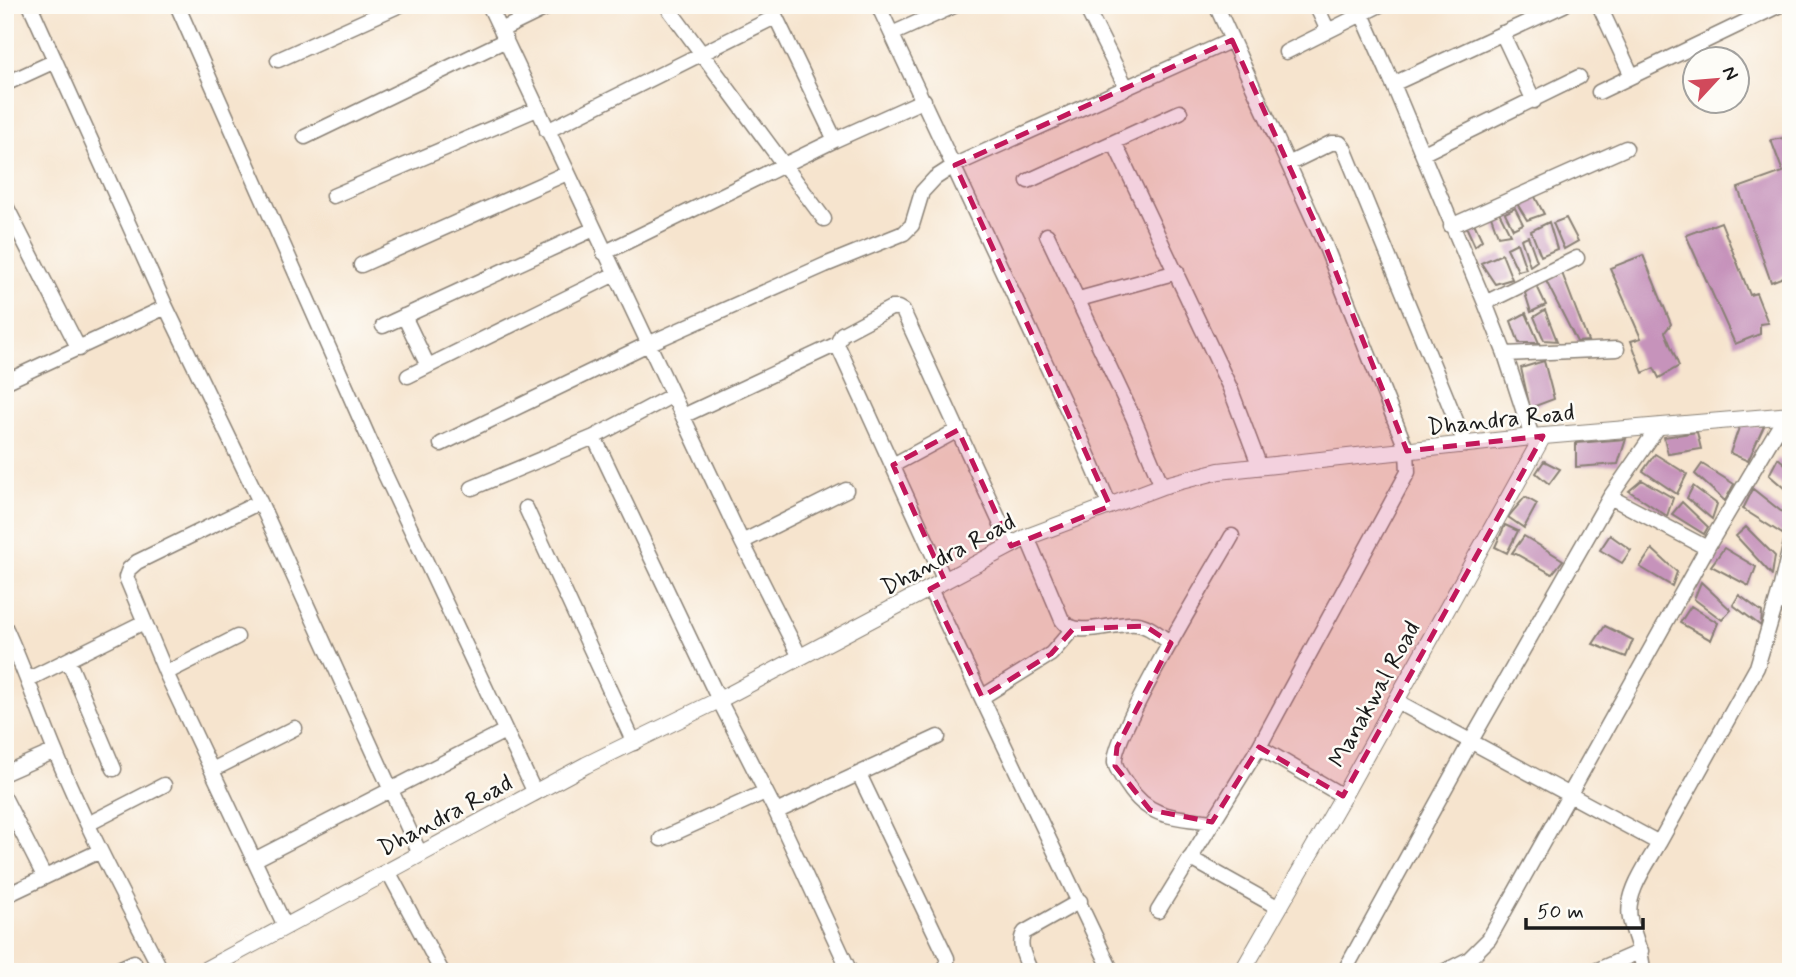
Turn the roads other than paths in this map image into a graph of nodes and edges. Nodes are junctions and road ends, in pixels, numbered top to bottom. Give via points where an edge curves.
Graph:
1 (30, 5) edge
2 (177, 5) edge
3 (400, 5) edge
4 (489, 5) edge
5 (552, 5) edge
6 (666, 5) edge
7 (878, 5) edge
8 (956, 5) edge
9 (1085, 5) edge
10 (1216, 5) edge
11 (1316, 5) edge
12 (1380, 5) edge
13 (1564, 5) edge
14 (1599, 5) edge
15 (1780, 5) edge
16 (773, 11) edge
17 (1362, 14) junction
18 (1328, 31) junction
19 (1502, 33) junction
20 (892, 34) junction
21 (503, 35) junction
22 (1232, 40) junction
23 (1286, 52) dead end
24 (703, 55) junction
25 (278, 60) dead end
26 (55, 61) junction
27 (1632, 76) junction
28 (1580, 77) dead end
29 (5, 83) edge
30 (1393, 83) junction
31 (1126, 87) junction
32 (1599, 92) dead end
33 (924, 100) junction
34 (1534, 102) junction
35 (537, 109) junction
36 (1180, 111) dead end
37 (547, 131) junction
38 (305, 137) dead end
39 (835, 140) junction
40 (1114, 142) junction
41 (1626, 148) dead end
42 (1424, 153) junction
43 (1290, 163) junction
44 (955, 165) junction
45 (786, 166) junction
46 (567, 173) junction
47 (1028, 181) dead end
48 (333, 196) dead end
49 (5, 204) edge
50 (824, 219) dead end
51 (1451, 226) junction
52 (594, 229) junction
53 (1047, 235) dead end
54 (604, 253) junction
55 (1577, 258) dead end
56 (361, 265) dead end
57 (1177, 272) junction
58 (615, 274) junction
59 (1079, 299) junction
60 (1485, 303) junction
61 (166, 307) junction
62 (404, 316) junction
63 (383, 326) dead end
64 (648, 344) junction
65 (837, 344) junction
66 (79, 349) junction
67 (1617, 349) dead end
68 (1505, 355) junction
69 (428, 366) junction
70 (408, 376) dead end
71 (5, 382) edge
72 (673, 395) junction
73 (1788, 415) edge
74 (683, 416) junction
75 (1659, 426) junction
76 (958, 430) junction
77 (594, 437) junction
78 (1538, 437) junction
79 (441, 444) dead end
80 (1466, 444) junction
81 (1407, 451) junction
82 (893, 465) junction
83 (1260, 467) junction
84 (1162, 486) junction
85 (472, 488) dead end
86 (846, 490) dead end
87 (1610, 497) junction
88 (260, 502) junction
89 (1110, 506) junction
90 (526, 508) dead end
91 (1232, 536) dead end
92 (1027, 537) junction
93 (742, 542) junction
94 (1791, 543) edge
95 (1012, 546) junction
96 (1707, 548) junction
97 (1787, 573) edge
98 (945, 581) junction
99 (930, 589) junction
100 (1780, 590) junction
101 (1791, 612) edge
102 (144, 622) junction
103 (5, 627) edge
104 (1073, 629) junction
105 (237, 636) dead end
106 (1171, 643) junction
107 (800, 657) junction
108 (12, 658) edge
109 (68, 660) junction
110 (166, 673) junction
111 (29, 679) junction
112 (982, 697) junction
113 (719, 700) junction
114 (1396, 701) junction
115 (295, 729) dead end
116 (505, 731) junction
117 (938, 737) dead end
118 (1471, 741) junction
119 (634, 743) junction
120 (1259, 747) junction
121 (55, 751) junction
122 (114, 769) dead end
123 (212, 770) junction
124 (5, 773) edge
125 (859, 774) junction
126 (164, 785) dead end
127 (390, 789) junction
128 (765, 792) junction
129 (535, 793) junction
130 (1570, 795) junction
131 (1343, 796) junction
132 (5, 799) edge
133 (776, 812) junction
134 (1212, 822) junction
135 (88, 824) junction
136 (661, 839) dead end
137 (1659, 843) junction
138 (100, 851) junction
139 (420, 854) junction
140 (1190, 858) junction
141 (254, 860) junction
142 (388, 871) junction
143 (44, 876) junction
144 (5, 896) edge
145 (1080, 901) junction
146 (1279, 908) junction
147 (1158, 911) dead end
148 (285, 926) junction
149 (1641, 951) junction
150 (134, 962) dead end
151 (112, 972) edge
152 (162, 972) edge
153 (201, 972) edge
154 (442, 972) edge
155 (850, 972) edge
156 (942, 972) edge
157 (1031, 972) edge
158 (1112, 972) edge
159 (1242, 972) edge
160 (1344, 972) edge
161 (1443, 972) edge
162 (1593, 972) edge
163 (1643, 972) edge

1 - 26 street
2 - 116 street via 387,480
3 - 25 street
4 - 21 street
5 - 21 street
6 - 24 street
7 - 20 street
8 - 20 street
9 - 31 street
10 - 22 street
11 - 18 street
12 - 17 street
13 - 19 street
14 - 27 street
15 - 27 street
16 - 24 street
16 - 39 street
17 - 18 street
17 - 30 street
18 - 23 street
19 - 30 street
19 - 34 street
20 - 33 street
21 - 35 street
21 - 38 street
22 - 31 street
22 - 43 street
24 - 37 street
24 - 45 street
26 - 29 street
26 - 61 street
27 - 32 street
28 - 34 street
30 - 42 street
31 - 44 street
33 - 39 street
33 - 44 street
34 - 42 street
35 - 37 street
35 - 48 street
36 - 40 street
37 - 46 street
39 - 45 street
40 - 47 street
40 - 57 street
41 - 51 street
42 - 51 street
43 - 80 street via 1331,143 1344,148
43 - 81 street
44 - 64 street via 922,192 912,225 904,233
44 - 89 street
45 - 50 street
45 - 54 street
46 - 52 street
46 - 56 street
49 - 66 street
51 - 60 street
52 - 54 street
52 - 62 street
53 - 59 street
54 - 58 street
55 - 60 street
57 - 59 street
57 - 83 street
58 - 64 street
58 - 69 street
59 - 84 street
60 - 68 street
61 - 66 street
61 - 88 street
62 - 63 street
62 - 69 street
64 - 72 street
64 - 79 street
65 - 74 street
65 - 76 street via 842,334 891,308 900,309
65 - 82 street
66 - 71 street
67 - 68 street
68 - 78 street
69 - 70 street
72 - 74 street
72 - 77 street
73 - 75 street, Dhandra Road
73 - 96 street
74 - 93 street
75 - 78 street, Dhandra Road
75 - 87 street
76 - 82 street
76 - 95 street
77 - 85 street
77 - 113 street
78 - 80 street, Dhandra Road
78 - 114 street, Manakwal Road
80 - 81 street, Dhandra Road
81 - 83 street, Dhandra Road
81 - 120 street via 1408,472
82 - 98 street
83 - 84 street, Dhandra Road via 1219,471
84 - 89 street, Dhandra Road
86 - 93 street
87 - 96 street
87 - 118 street
88 - 102 street via 129,569 126,577
88 - 127 street
89 - 92 street, Dhandra Road
90 - 119 street
91 - 106 street
92 - 95 street, Dhandra Road
92 - 104 street via 1062,620
93 - 107 street
94 - 97 street
95 - 98 street, Dhandra Road
96 - 130 street
97 - 100 street
98 - 99 street, Dhandra Road
99 - 107 street, Dhandra Road
99 - 112 street
100 - 101 street
100 - 137 street via 1757,667
102 - 109 street
102 - 110 street
103 - 108 street
104 - 106 street via 1138,624
104 - 112 street via 1051,654
105 - 110 street
106 - 134 street via 1117,747 1115,766 1150,810
107 - 113 street, Dhandra Road
108 - 111 street
109 - 111 street
109 - 122 street
110 - 123 street
111 - 121 street
112 - 145 street
113 - 119 street, Dhandra Road
113 - 128 street
114 - 118 street
114 - 131 street, Manakwal Road
115 - 123 street
116 - 127 street
116 - 129 street
117 - 125 street
118 - 130 street
118 - 160 street
119 - 129 street, Dhandra Road
120 - 131 street
120 - 134 street
121 - 124 street
121 - 135 street
123 - 141 street
125 - 133 street
125 - 156 street via 947,958
126 - 135 street
127 - 139 street
127 - 141 street
128 - 133 street
128 - 136 street
129 - 139 street, Dhandra Road
130 - 137 street
130 - 161 street via 1483,946
131 - 146 street, Manakwal Road
132 - 143 street
133 - 155 street
134 - 140 street
135 - 138 street
137 - 149 street via 1629,907
138 - 143 street
138 - 152 street
139 - 142 street, Dhandra Road
140 - 146 street
140 - 147 street
141 - 148 street
142 - 148 street, Dhandra Road
142 - 154 street
143 - 144 street
145 - 157 street via 1021,937
145 - 158 street
146 - 159 street, Manakwal Road
148 - 153 street, Dhandra Road
149 - 162 street
149 - 163 street
150 - 151 street

